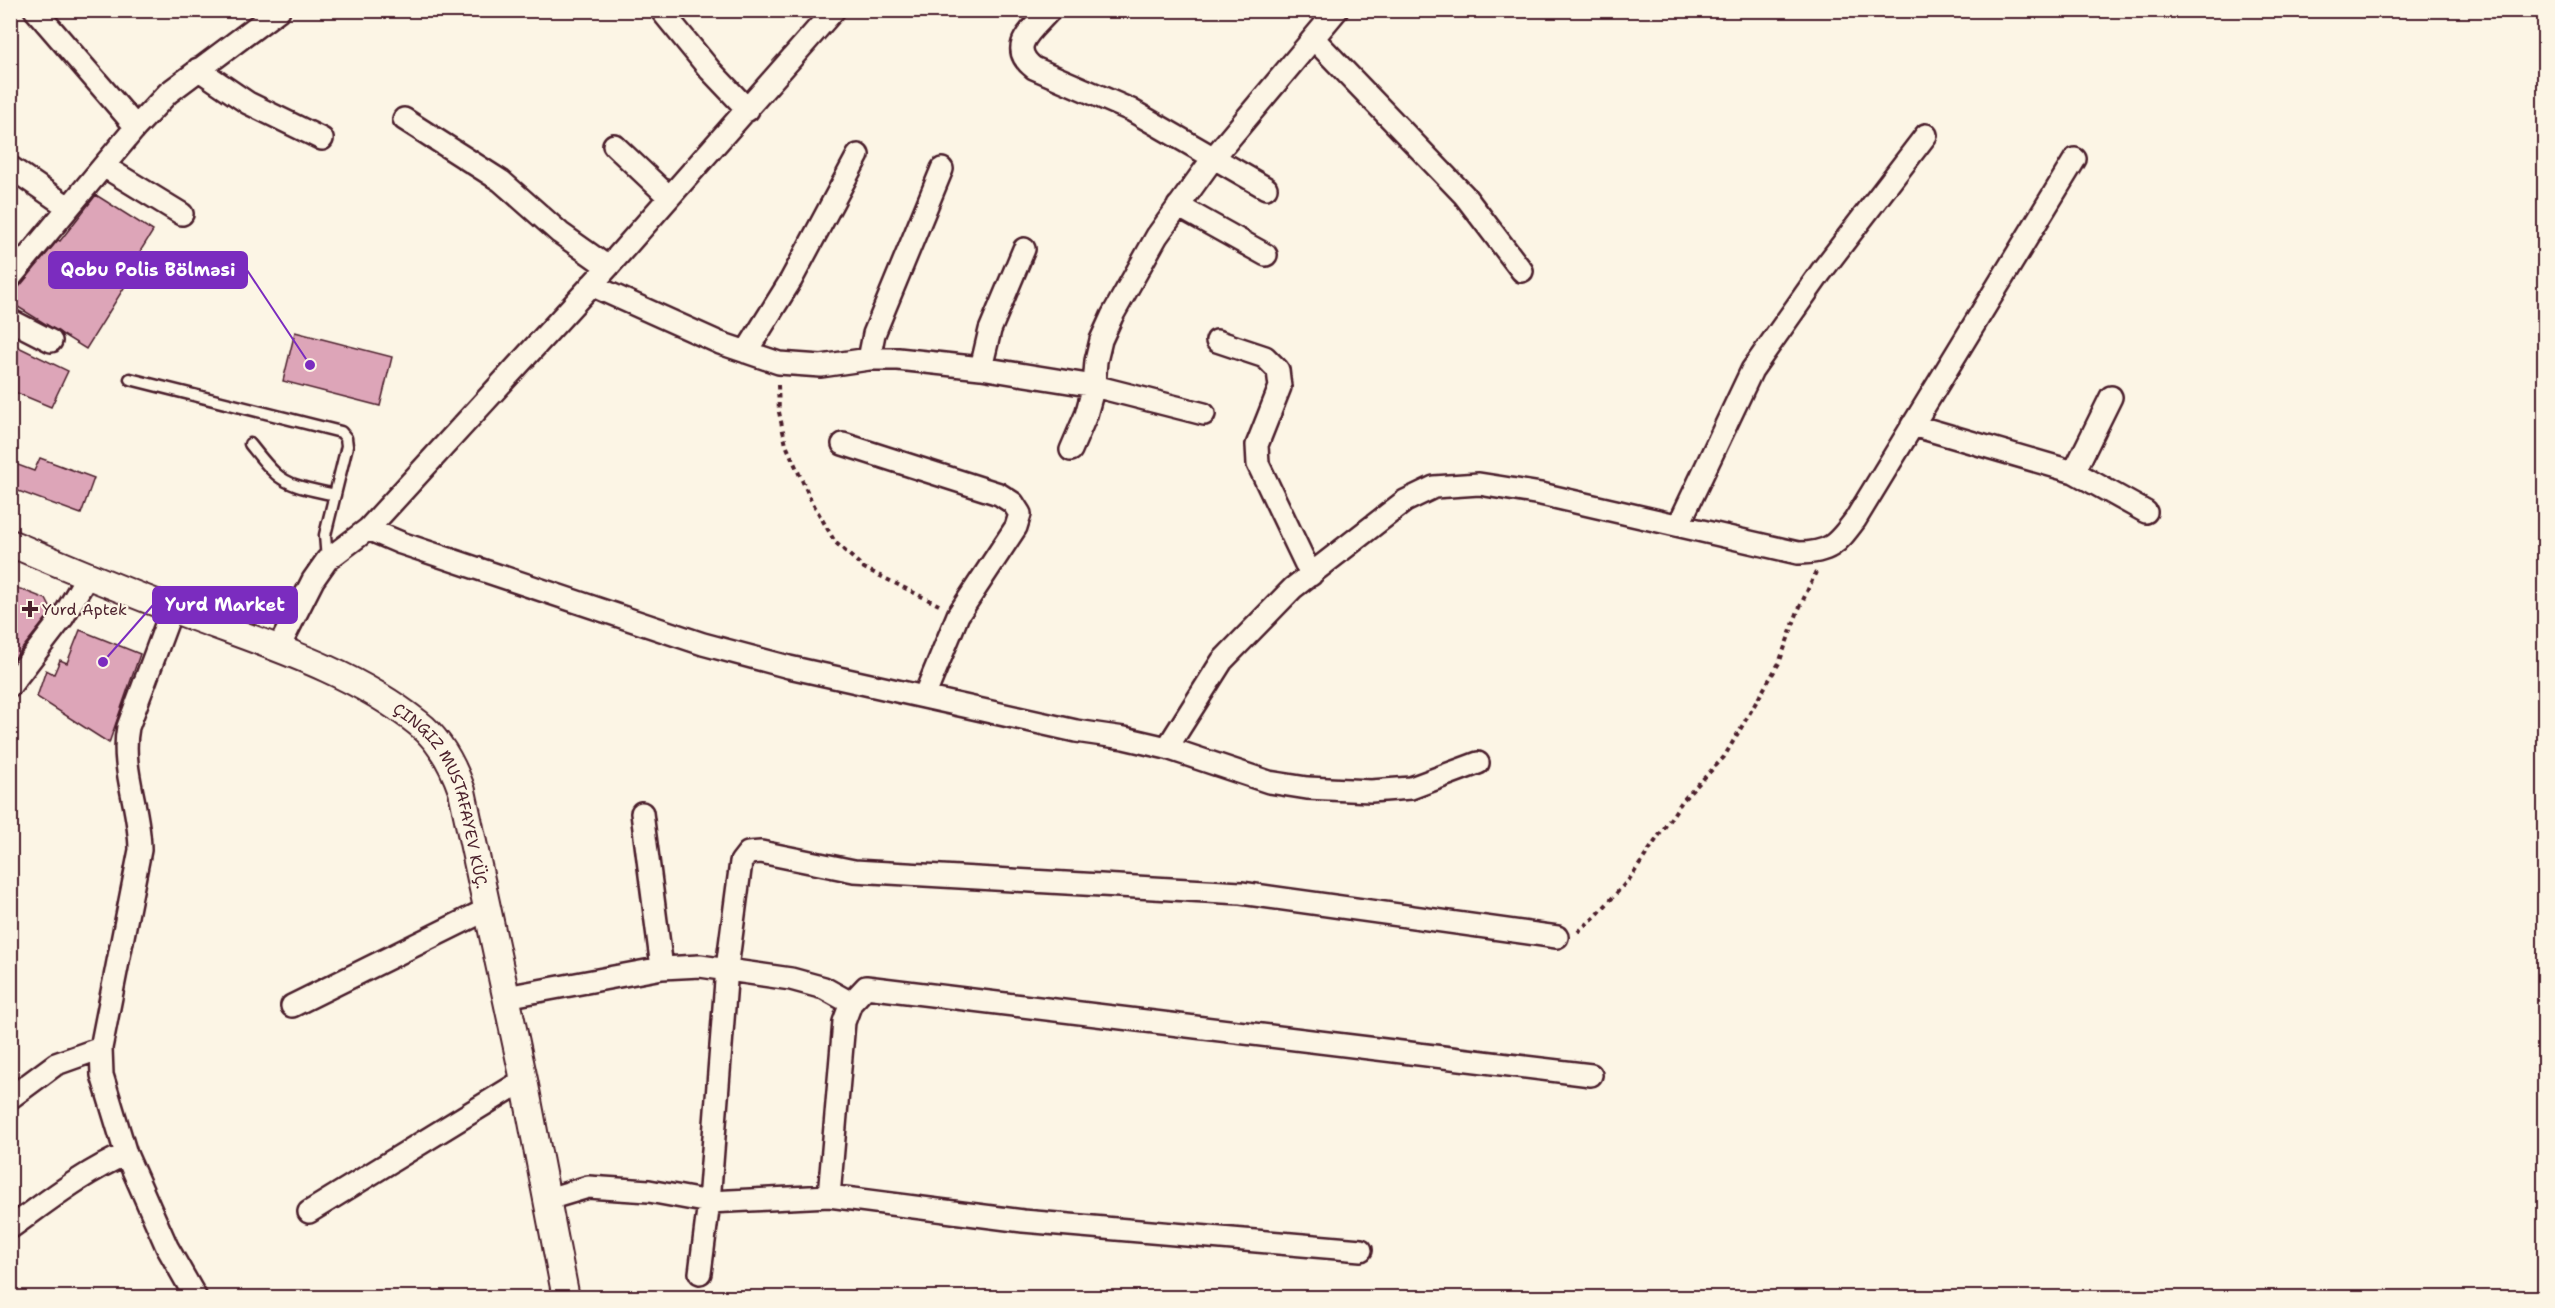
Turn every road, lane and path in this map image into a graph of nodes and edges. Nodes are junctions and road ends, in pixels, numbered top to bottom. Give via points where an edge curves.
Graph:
1 (35, 10) edge
2 (279, 10) edge
3 (661, 10) edge
4 (834, 10) edge
5 (1050, 10) edge
6 (1337, 10) edge
7 (1314, 39) junction
8 (198, 69) junction
9 (748, 110) junction
10 (404, 119) dead end
11 (136, 127) junction
12 (1926, 135) dead end
13 (322, 138) dead end
14 (614, 145) dead end
15 (858, 155) dead end
16 (1214, 157) junction
17 (2075, 159) dead end
18 (10, 167) edge
19 (105, 167) junction
20 (942, 169) dead end
21 (1266, 188) dead end
22 (669, 197) junction
23 (1178, 206) junction
24 (69, 207) junction
25 (182, 214) dead end
26 (1024, 249) dead end
27 (1266, 255) dead end
28 (608, 267) junction
29 (1522, 271) dead end
30 (10, 278) edge
31 (591, 285) junction
32 (10, 320) edge
33 (51, 341) dead end
34 (1217, 341) dead end
35 (746, 352) junction
36 (869, 359) junction
37 (779, 363) junction
38 (981, 368) junction
39 (129, 379) dead end
40 (1094, 386) junction
41 (2111, 398) dead end
42 (1204, 414) dead end
43 (1912, 425) junction
44 (250, 444) dead end
45 (843, 444) dead end
46 (1071, 450) dead end
47 (2074, 472) junction
48 (335, 495) junction
49 (2146, 513) dead end
50 (1679, 524) junction
51 (368, 529) junction
52 (10, 543) edge
53 (1826, 551) junction
54 (327, 560) junction
55 (1311, 574) junction
56 (88, 575) junction
57 (172, 609) junction
58 (958, 615) junction
59 (278, 649) junction
60 (10, 686) edge
61 (924, 697) junction
62 (1167, 748) junction
63 (1478, 763) dead end
64 (642, 813) dead end
65 (489, 909) junction
66 (1557, 937) joint
67 (662, 968) junction
68 (727, 968) junction
69 (506, 997) junction
70 (851, 1003) junction
71 (292, 1006) dead end
72 (101, 1048) junction
73 (1592, 1075) dead end
74 (524, 1080) junction
75 (10, 1098) edge
76 (126, 1154) junction
77 (830, 1196) junction
78 (548, 1199) junction
79 (709, 1203) junction
80 (309, 1212) dead end
81 (10, 1228) edge
82 (1361, 1250) dead end
83 (700, 1273) dead end
84 (196, 1298) edge
85 (567, 1298) edge

1 - 11 street
2 - 8 street
3 - 9 street
4 - 9 street
5 - 16 street via 1023,41 1020,52 1024,60 1034,68 1131,110
6 - 7 street
7 - 16 street
7 - 29 street via 1464,195
8 - 11 street
8 - 13 street via 248,103
9 - 22 street
10 - 28 street via 501,181 560,233
11 - 19 street
12 - 50 street via 1752,370
14 - 22 street
15 - 35 street via 791,280
16 - 21 street
16 - 23 street
17 - 43 street
18 - 24 street
19 - 24 street
19 - 25 street
20 - 36 street via 874,333
22 - 28 street
23 - 27 street
23 - 40 street via 1112,316 1096,361
24 - 30 street
26 - 38 street via 990,330
28 - 31 street
31 - 35 street
31 - 51 street
32 - 33 street
34 - 55 street via 1265,357 1278,370 1280,387 1257,445 1258,464
35 - 37 street
36 - 37 street via 821,366
36 - 38 street
37 - 58 path via 779,412 786,445 834,542 864,568
38 - 40 street
39 - 48 lane via 341,432 347,446
40 - 42 street
40 - 46 street
41 - 47 street
43 - 47 street
43 - 53 street via 1855,520
44 - 48 lane via 285,480
45 - 58 street via 999,494 1014,503 1020,514 1016,527
47 - 49 street
48 - 54 lane via 325,535
50 - 53 street via 1798,553
50 - 55 street via 1479,484 1434,487 1405,501
51 - 54 street
51 - 61 street via 703,644
52 - 56 street, ÇINGIZ MUSTAFAYEV KÜÇ.
53 - 66 path via 1779,663 1724,757 1683,800 1631,877 1597,915 1580,932
54 - 59 street
55 - 62 street via 1222,661
56 - 57 street, ÇINGIZ MUSTAFAYEV KÜÇ.
56 - 60 street via 63,617
57 - 59 street, ÇINGIZ MUSTAFAYEV KÜÇ.
57 - 72 street via 124,745 140,850
58 - 61 street
59 - 65 street, ÇINGIZ MUSTAFAYEV KÜÇ. via 376,696 419,723 437,742 454,768 462,791
61 - 62 street
62 - 63 street via 1269,782 1307,788 1411,788
64 - 67 street
65 - 69 street, ÇINGIZ MUSTAFAYEV KÜÇ.
65 - 71 street
66 - 68 street via 1241,893 854,871 761,852 748,853 741,862
67 - 68 street
67 - 69 street
68 - 70 street via 824,988
68 - 79 street
69 - 74 street, ÇINGIZ MUSTAFAYEV KÜÇ.
70 - 73 street via 866,987
70 - 77 street via 844,1022
72 - 75 street via 56,1064
72 - 76 street via 102,1075
74 - 78 street, ÇINGIZ MUSTAFAYEV KÜÇ.
74 - 80 street
76 - 81 street via 104,1163
76 - 84 street via 167,1247
77 - 79 street
77 - 82 street via 1023,1221
78 - 79 street via 588,1187 649,1191
78 - 85 street, ÇINGIZ MUSTAFAYEV KÜÇ.
79 - 83 street

